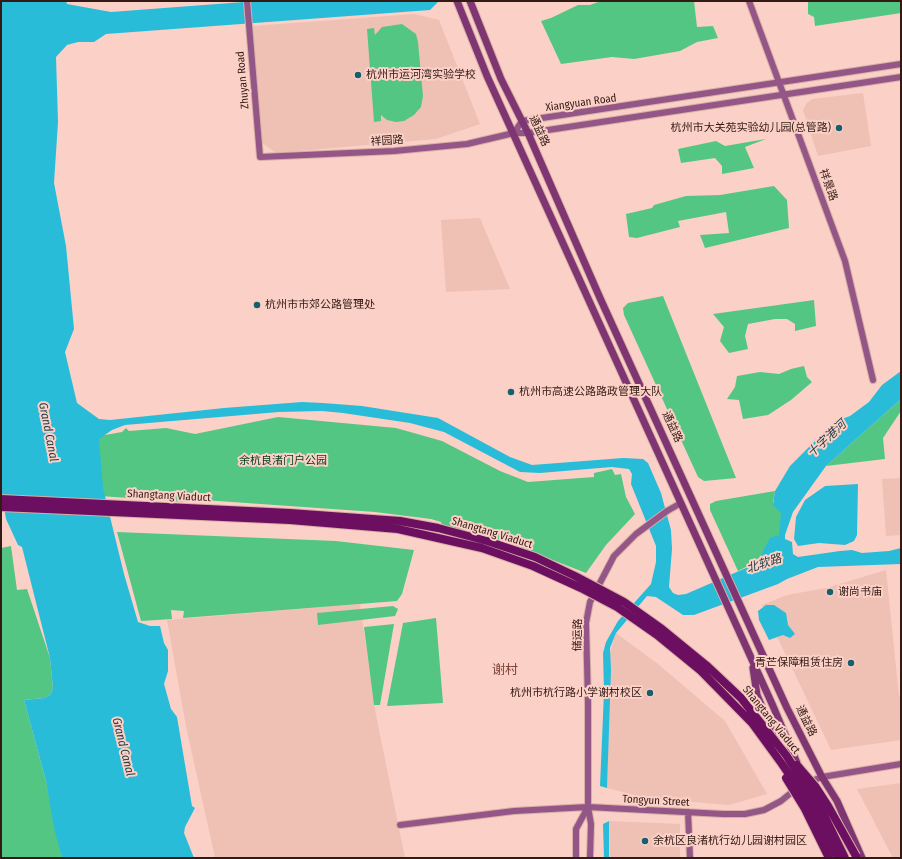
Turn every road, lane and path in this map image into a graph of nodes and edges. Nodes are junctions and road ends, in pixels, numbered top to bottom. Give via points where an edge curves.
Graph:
1 (247, 1) edge
2 (470, 1) edge
3 (749, 1) edge
4 (458, 2) edge
5 (901, 64) edge
6 (901, 77) edge
7 (780, 84) junction
8 (784, 95) junction
9 (522, 121) junction
10 (514, 133) junction
11 (528, 133) junction
12 (260, 157) joint
13 (873, 380) dead end
14 (1, 499) edge
15 (681, 503) junction
16 (1, 507) edge
17 (751, 658) junction
18 (752, 723) junction
19 (786, 755) junction
20 (901, 764) edge
21 (822, 777) junction
22 (805, 784) junction
23 (795, 789) junction
24 (588, 807) junction
25 (688, 812) junction
26 (400, 825) dead end
27 (859, 857) edge
28 (576, 858) edge
29 (590, 858) edge
30 (690, 858) edge
31 (825, 858) edge
32 (829, 858) edge
33 (834, 858) edge
34 (838, 858) edge
35 (845, 858) edge

1 - 12 street, Zhuyan Road
2 - 9 main road, 通益路 via 501,79
3 - 7 street, 祥景路
4 - 10 main road via 487,76
5 - 7 street, Xiangyuan Road
6 - 8 street, Xiangyuan Road
7 - 8 street, 祥景路
7 - 9 street, Xiangyuan Road
8 - 11 street, Xiangyuan Road
8 - 13 street, 祥景路 via 845,261
9 - 10 street
9 - 11 main road, 通益路
10 - 11 street, Xiangyuan Road
10 - 12 street, 祥园路 via 467,144 394,151
10 - 15 main road
11 - 21 main road, 通益路 via 600,298 787,708
14 - 19 highway, Shangtang Viaduct, bridge via 360,517 438,528 487,541 535,557 575,576 624,602 662,629 706,665 740,698
15 - 17 main road
15 - 24 street, 储运路 via 636,534 614,556 590,602 586,623
16 - 18 highway, Shangtang Viaduct, bridge via 360,525 398,529 482,548 533,566 617,607 701,671
17 - 22 main road
17 - 23 main road via 757,695
18 - 32 highway, bridge via 805,809
18 - 34 highway, Shangtang Viaduct, bridge via 816,814
19 - 27 highway, bridge via 800,767 815,786
19 - 35 highway, Shangtang Viaduct, bridge via 820,807
20 - 21 street, Tongyun Street
21 - 22 street, Tongyun Street
21 - 27 main road, 通益路 via 837,801
22 - 23 street, Tongyun Street
22 - 33 main road
23 - 25 street, Tongyun Street via 781,801 764,810 745,814
23 - 31 main road
24 - 25 street, Tongyun Street
24 - 26 street, Tongyun Street via 514,811
24 - 28 street via 576,829
24 - 29 street, 储运路 via 591,824
25 - 30 street

